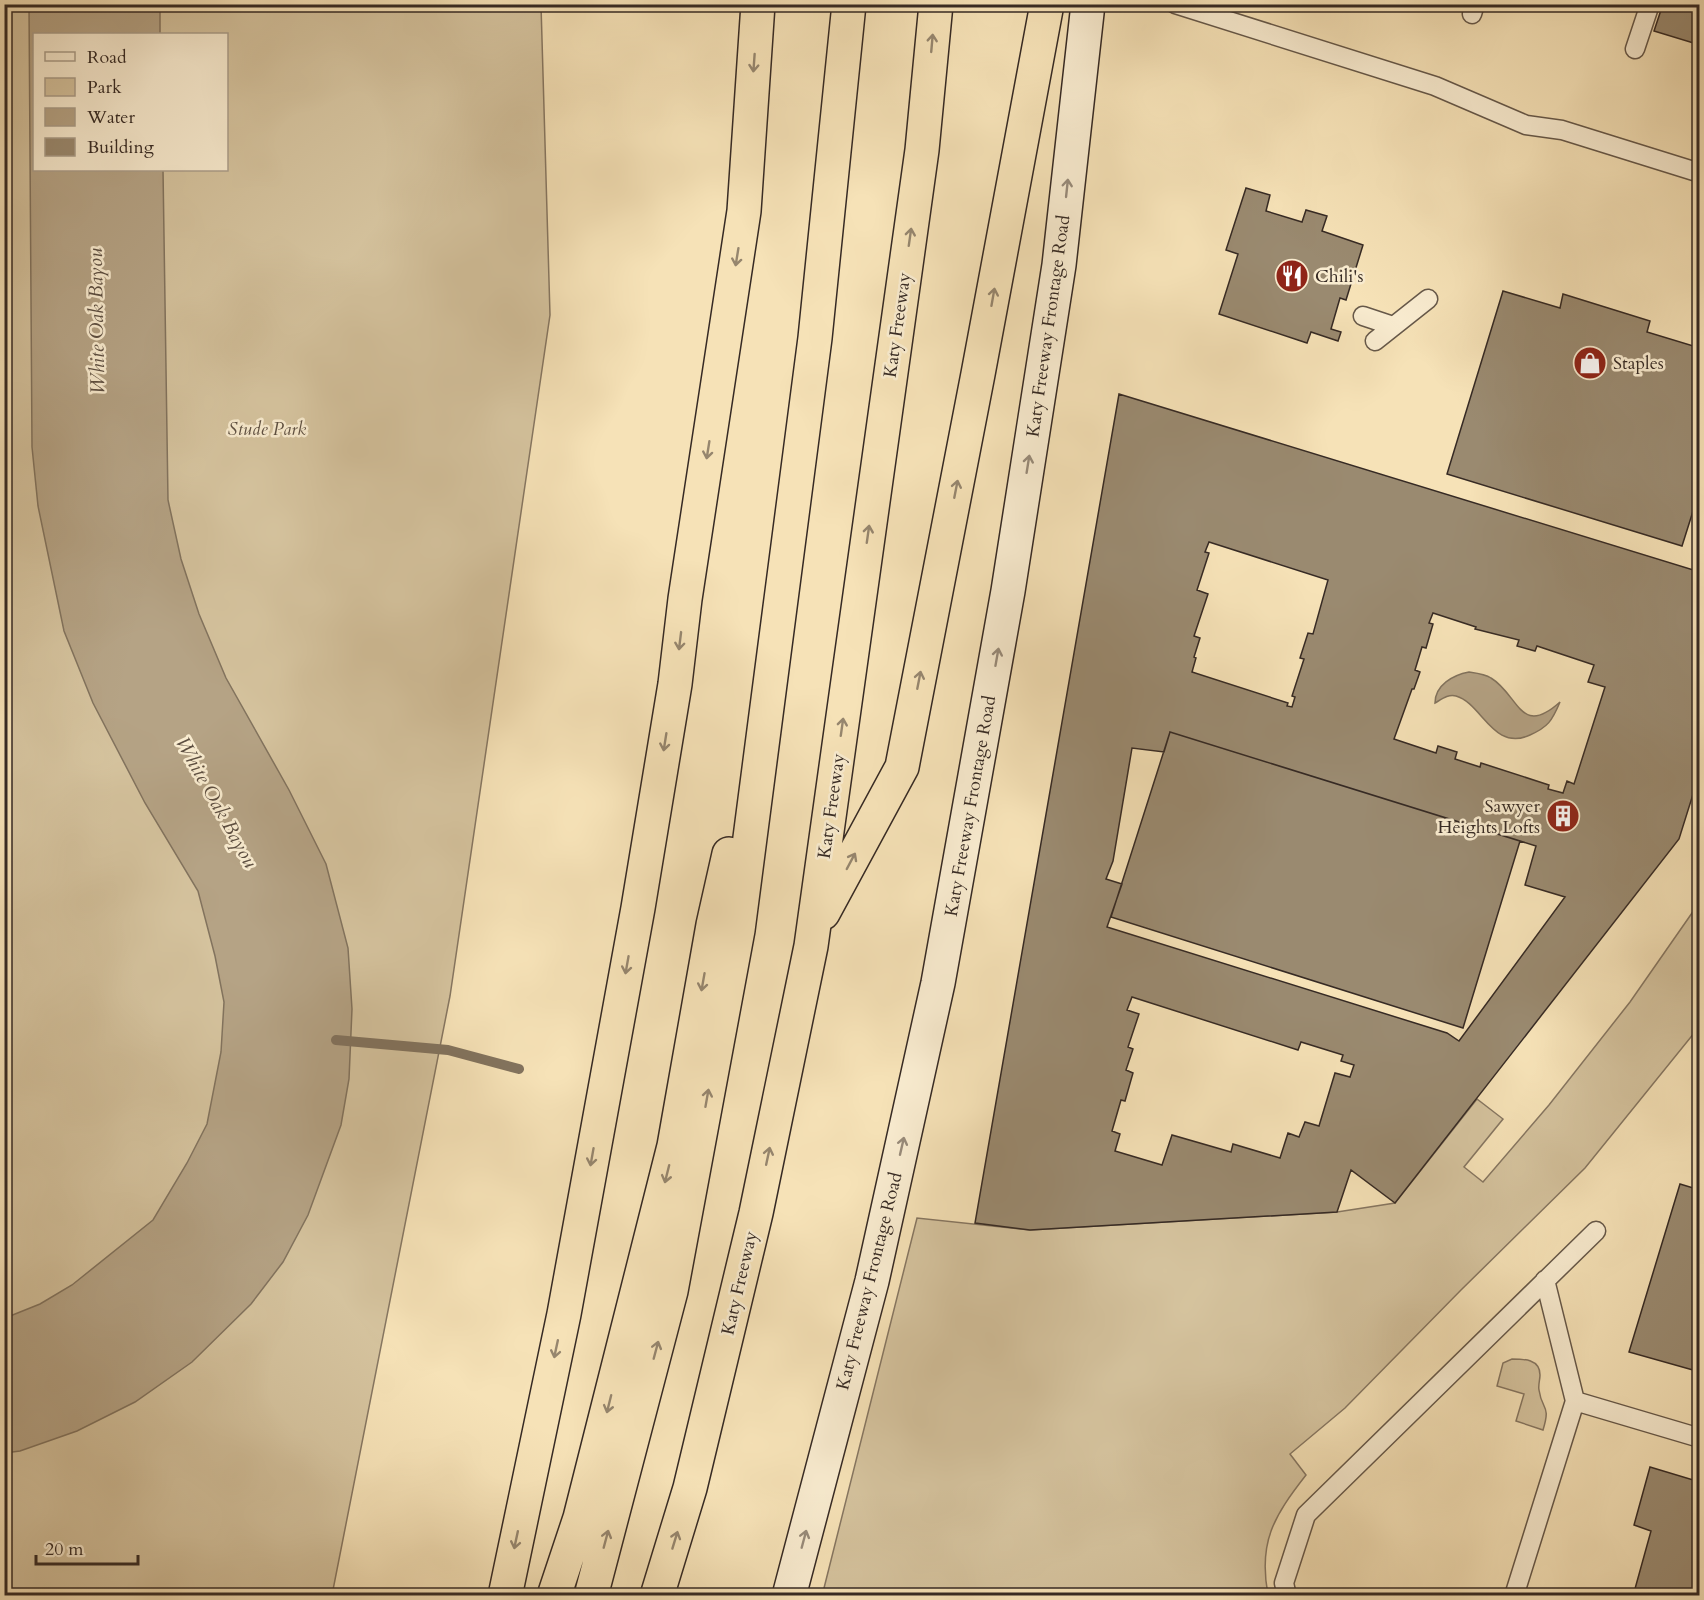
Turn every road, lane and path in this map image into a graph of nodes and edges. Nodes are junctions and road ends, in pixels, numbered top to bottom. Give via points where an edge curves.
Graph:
1 (758, 4) edge
2 (849, 4) edge
3 (936, 4) edge
4 (1047, 4) edge
5 (1088, 4) edge
6 (1175, 4) edge
7 (1650, 4) edge
8 (1635, 49) dead end
9 (1700, 173) edge
10 (1428, 299) dead end
11 (1363, 316) dead end
12 (1394, 326) junction
13 (1375, 341) dead end
14 (726, 927) junction
15 (812, 938) junction
16 (1596, 1230) dead end
17 (1545, 1280) junction
18 (1575, 1401) junction
19 (1700, 1438) edge
20 (505, 1596) edge
21 (554, 1596) edge
22 (591, 1596) edge
23 (657, 1596) edge
24 (789, 1596) edge
25 (1287, 1596) edge
26 (1514, 1596) edge

1 -> 20 highway via 744,211 675,684 564,1314
2 - 14 highway via 815,338 779,620
15 -> 3 highway, Katy Freeway via 922,150
15 -> 4 highway via 902,767
24 -> 5 main road, Katy Freeway Frontage Road via 872,1281 938,983 1008,591 1059,265
6 - 9 lane via 1435,86 1526,125 1562,130
7 - 8 lane
10 - 12 lane
11 - 12 lane
12 - 13 lane
14 -> 21 highway via 580,1518
22 -> 14 highway via 671,1291
23 -> 15 highway, Katy Freeway via 690,1488 753,1225
16 - 17 lane
17 - 18 lane
17 - 25 lane via 1306,1515 1284,1583
18 - 19 lane
18 - 26 lane

